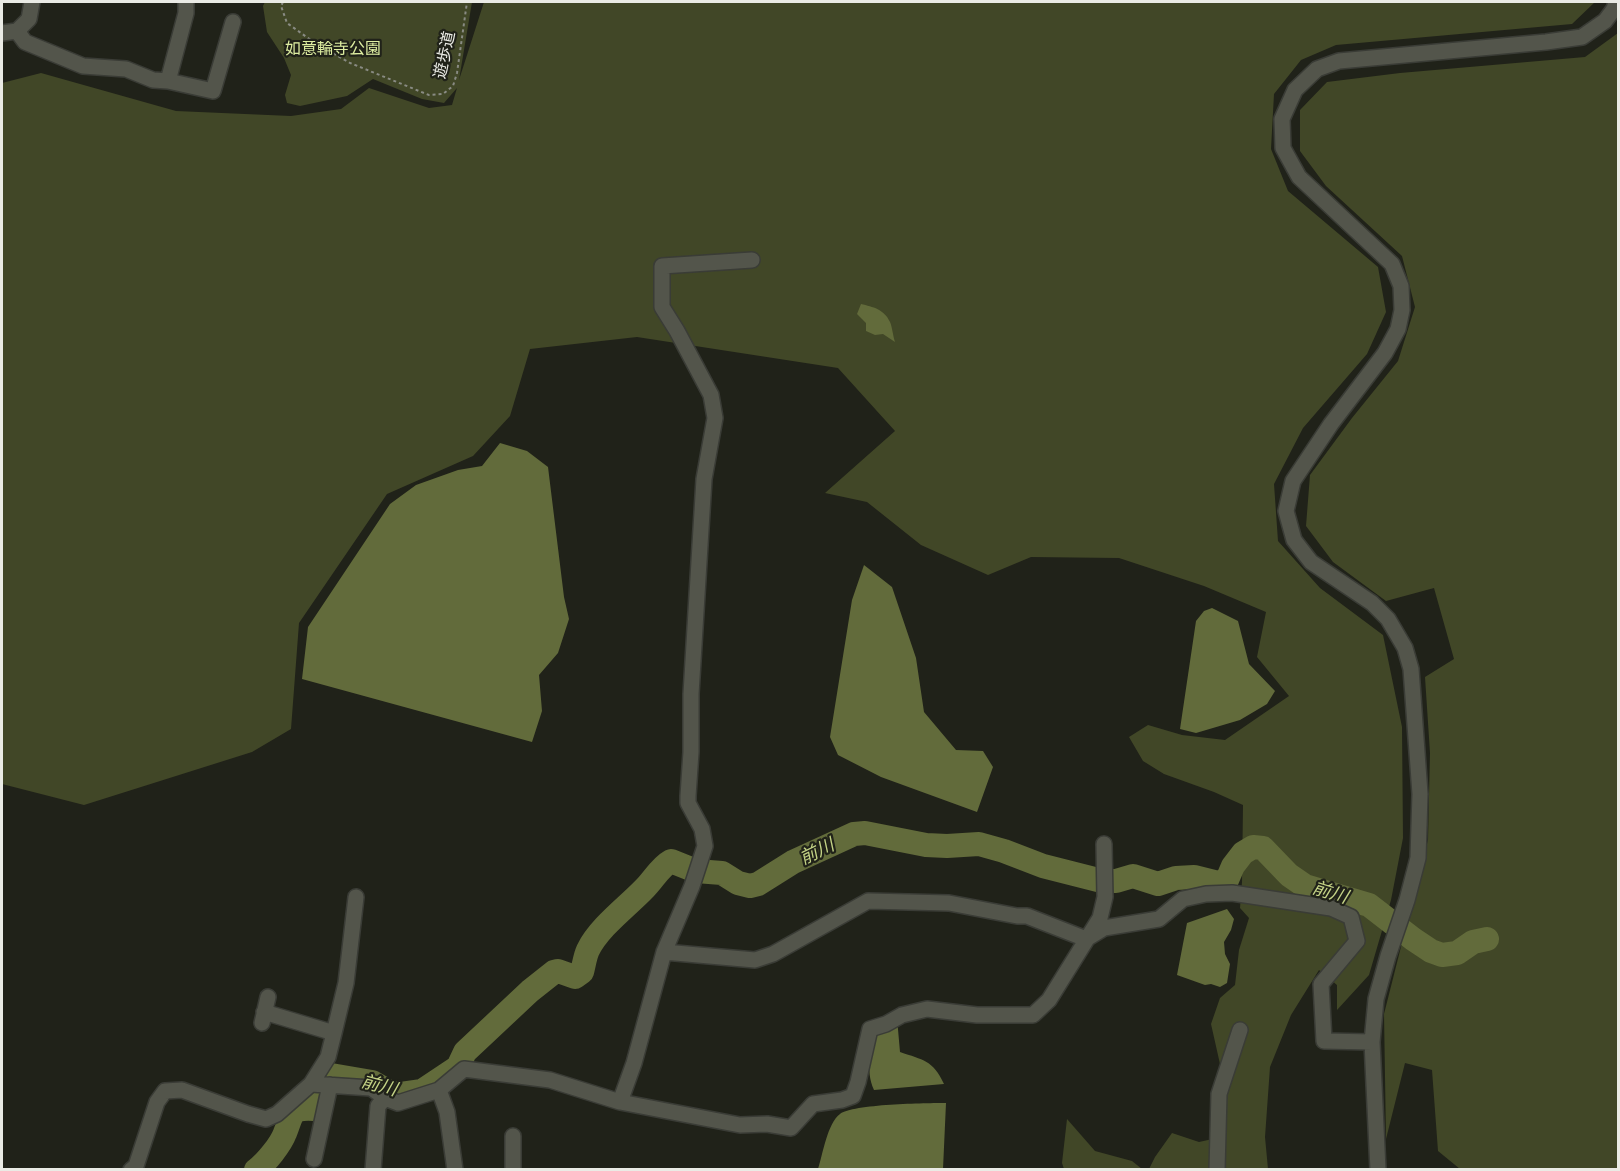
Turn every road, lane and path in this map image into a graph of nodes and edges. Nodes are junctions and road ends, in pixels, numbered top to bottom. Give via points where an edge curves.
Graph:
1 (32, 2) edge
2 (186, 2) edge
3 (283, 2) edge
4 (467, 2) edge
5 (1616, 2) edge
6 (233, 22) dead end
7 (9, 32) edge
8 (168, 81) junction
9 (752, 260) dead end
10 (1104, 844) dead end
11 (356, 897) dead end
12 (1086, 939) junction
13 (664, 952) junction
14 (268, 997) dead end
15 (1240, 1030) dead end
16 (334, 1032) junction
17 (1372, 1042) junction
18 (311, 1084) junction
19 (330, 1085) junction
20 (439, 1090) junction
21 (385, 1098) junction
22 (620, 1102) junction
23 (513, 1136) dead end
24 (314, 1159) dead end
25 (131, 1170) edge
26 (374, 1170) edge
27 (455, 1170) edge
28 (513, 1170) edge
29 (1217, 1170) edge
30 (1378, 1170) edge

1 - 7 street via 29,19
2 - 8 street
3 - 4 path, 遊歩道 via 287,23 315,44 350,63 429,95 443,94 453,86
5 - 17 street via 1605,21 1582,37 1339,61 1317,69 1295,90 1282,119 1282,148 1299,177 1392,264 1401,286 1398,329 1293,480 1286,511 1294,540 1311,562 1372,603 1388,619 1405,648 1411,669 1420,794 1418,858 1376,999
6 - 8 street via 213,91
7 - 8 street via 83,66 126,69 153,80
9 - 13 street via 662,266 662,307 711,395 715,418 704,478 688,796 705,846
10 - 12 street via 1105,897 1100,918
11 - 16 street via 346,983
12 - 13 street via 1027,916 949,903 868,901 773,954 755,960
12 - 17 street via 1104,928 1159,919 1183,899 1206,894 1232,893 1331,908 1351,917 1357,941 1321,984 1324,1041
12 - 22 street via 1049,1000 1032,1016 976,1015 927,1008 870,1029 853,1096 813,1104 790,1128 741,1125
13 - 22 street
14 - 16 street via 263,1018
15 - 29 street via 1220,1094
16 - 18 street via 327,1057
17 - 30 street
18 - 19 street
18 - 25 street via 266,1119 182,1090 165,1091 136,1166
19 - 21 street via 371,1088
19 - 24 street
20 - 21 street via 398,1103
20 - 22 street via 464,1069 550,1080
20 - 27 street via 447,1112
21 - 26 street via 378,1106
23 - 28 street

